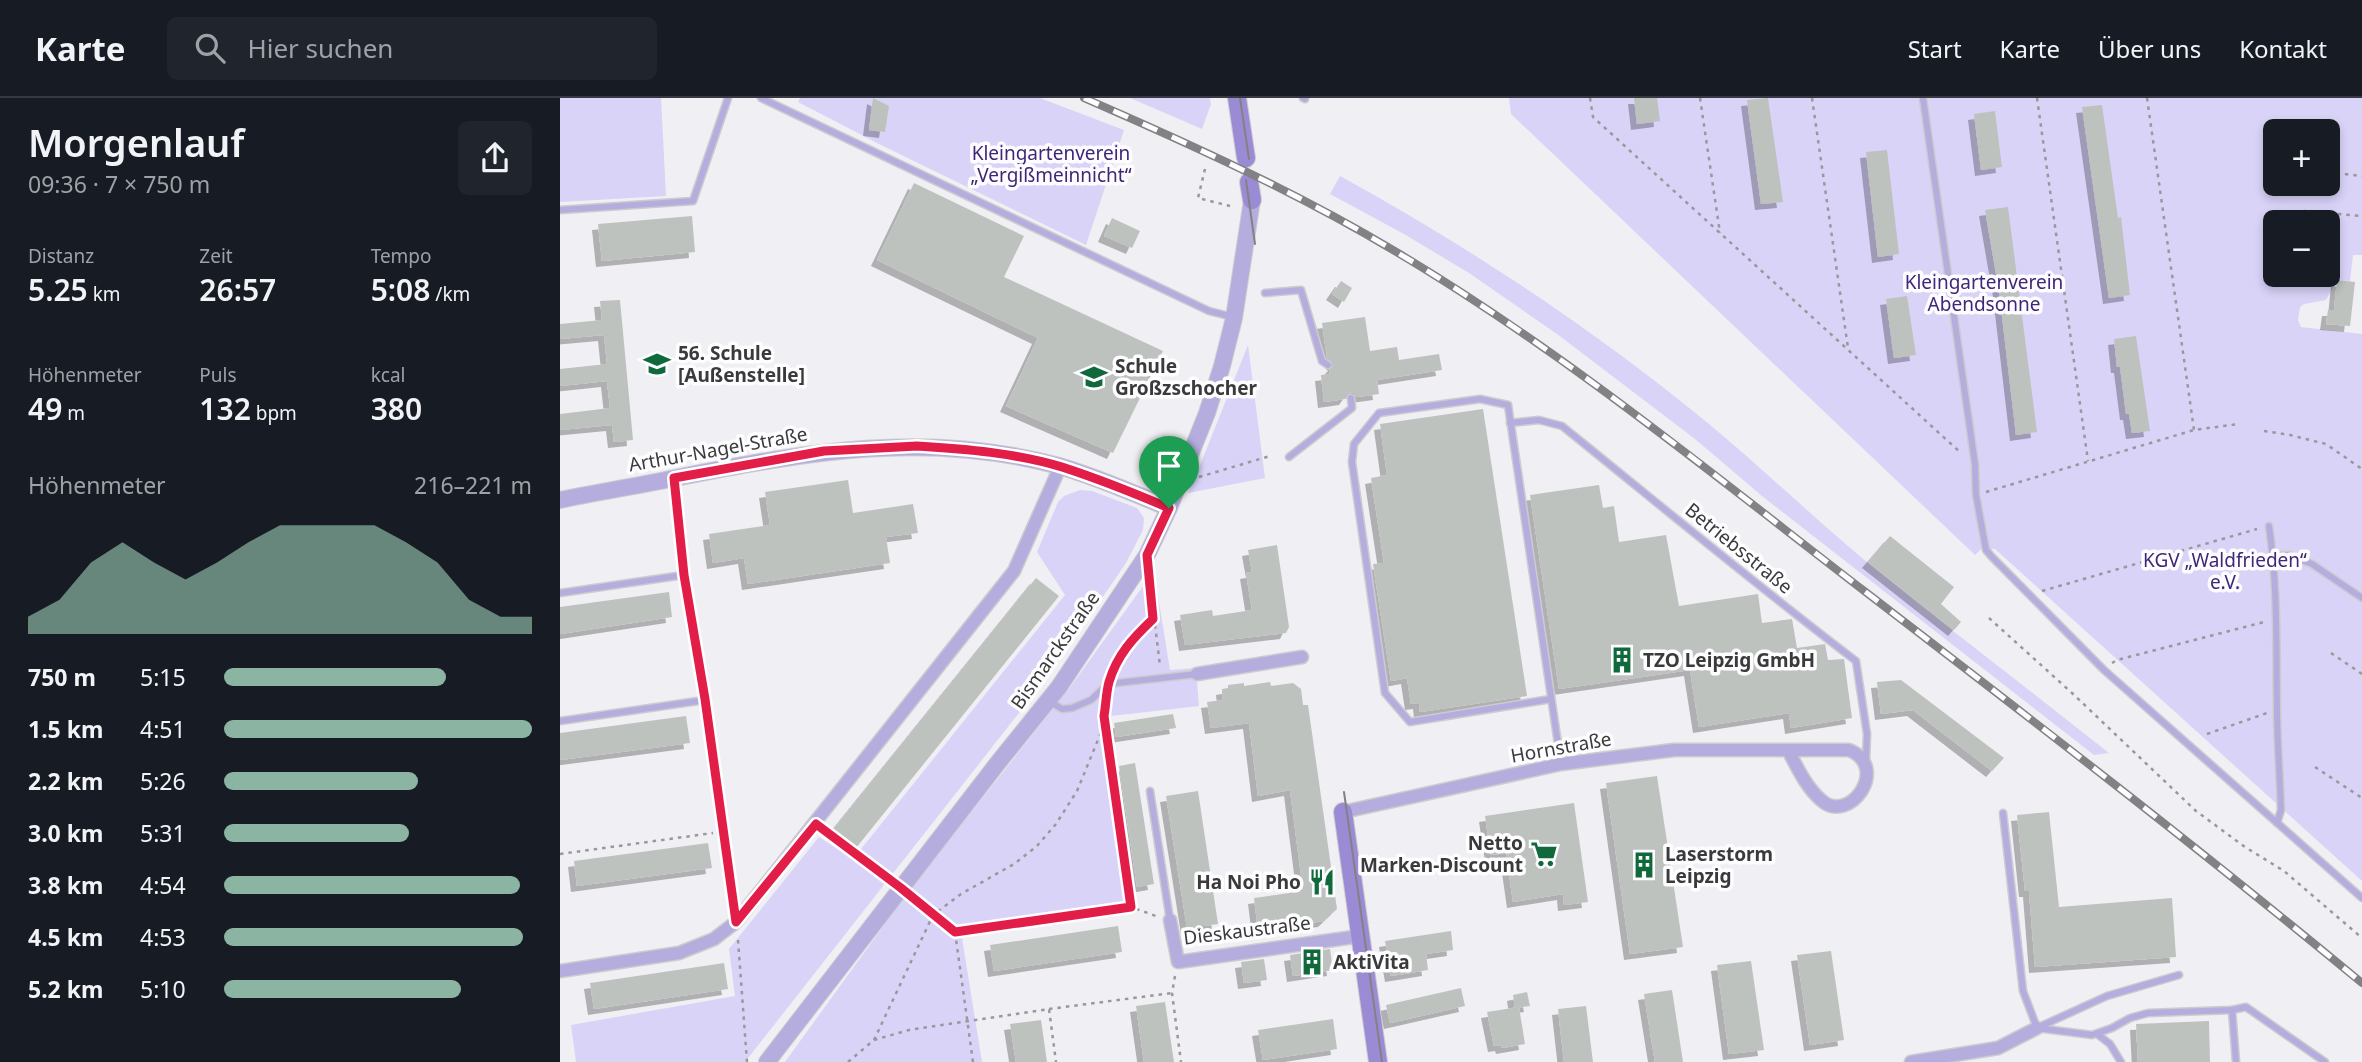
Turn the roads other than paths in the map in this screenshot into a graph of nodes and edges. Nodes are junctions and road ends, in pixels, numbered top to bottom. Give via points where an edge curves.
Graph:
1 (728, 98) edge
2 (761, 98) edge
3 (1237, 98) edge
4 (1923, 98) edge
5 (1245, 158) dead end
6 (1249, 182) dead end
7 (1252, 200) joint
8 (560, 210) edge
9 (1265, 293) dead end
10 (1234, 318) junction
11 (1328, 365) dead end
12 (1351, 398) dead end
13 (1510, 423) junction
14 (1289, 457) dead end
15 (1060, 467) junction
16 (674, 478) junction
17 (560, 500) edge
18 (1169, 508) junction
19 (2269, 526) road end
20 (2274, 556) junction
21 (684, 575) junction
22 (560, 593) edge
23 (2362, 598) edge
24 (1301, 657) dead end
25 (1197, 674) joint
26 (705, 699) junction
27 (1551, 699) junction
28 (1048, 701) junction
29 (560, 721) edge
30 (1788, 750) junction
31 (1561, 764) junction
32 (1865, 765) junction
33 (1150, 791) dead end
34 (1343, 812) joint
35 (2003, 813) dead end
36 (2277, 824) junction
37 (2362, 898) edge
38 (1170, 920) joint
39 (736, 922) junction
40 (1361, 936) junction
41 (560, 971) edge
42 (2179, 975) dead end
43 (2232, 1010) junction
44 (2037, 1028) junction
45 (2097, 1034) junction
46 (767, 1062) edge
47 (1378, 1062) edge
48 (1911, 1062) edge
49 (2121, 1062) edge
50 (2236, 1062) edge
51 (2325, 1062) edge

1 - 8 lane via 693,201
2 - 10 lane via 1209,311
3 - 5 main road
4 - 36 lane via 1986,550 2104,670
6 - 7 main road
7 - 10 street, Bismarckstraße
9 - 11 lane via 1301,289 1322,361
10 - 18 street, Bismarckstraße via 1207,414
12 - 14 lane via 1352,408
13 - 27 lane
13 - 27 lane via 1508,405 1480,399 1379,413 1354,444 1352,462 1385,694 1410,722
13 - 32 lane, Betriebsstraße via 1539,419 1562,426 1856,661 1867,734
15 - 16 street, Arthur-Nagel-Straße via 966,449 917,446 788,456
15 - 18 street, Arthur-Nagel-Straße
15 - 39 street via 1014,571
16 - 17 street, Arthur-Nagel-Straße
16 - 21 lane
18 - 28 street, Bismarckstraße via 1147,555
19 - 20 lane
20 - 23 lane via 2289,555 2312,564
20 - 36 lane via 2281,810
21 - 22 lane
21 - 26 lane
24 - 25 street
25 - 28 lane via 1108,684 1091,700 1072,708 1062,709
26 - 29 lane
26 - 39 lane
27 - 31 lane
28 - 46 street, Bismarckstraße
30 - 31 street, Hornstraße via 1674,750
30 - 32 street, Hornstraße via 1849,750
30 - 32 street via 1823,803 1840,806 1862,793 1867,781
31 - 34 street, Hornstraße
33 - 38 lane
34 - 40 main road
35 - 44 lane via 2023,991
36 - 37 lane
38 - 40 street, Dieskaustraße via 1178,962
39 - 41 street via 714,939 679,953
40 - 47 main road
42 - 44 lane via 2107,996
43 - 45 lane via 2148,1013
43 - 50 lane
43 - 51 lane via 2246,1007
44 - 45 lane
44 - 48 street via 1998,1048
45 - 49 lane

